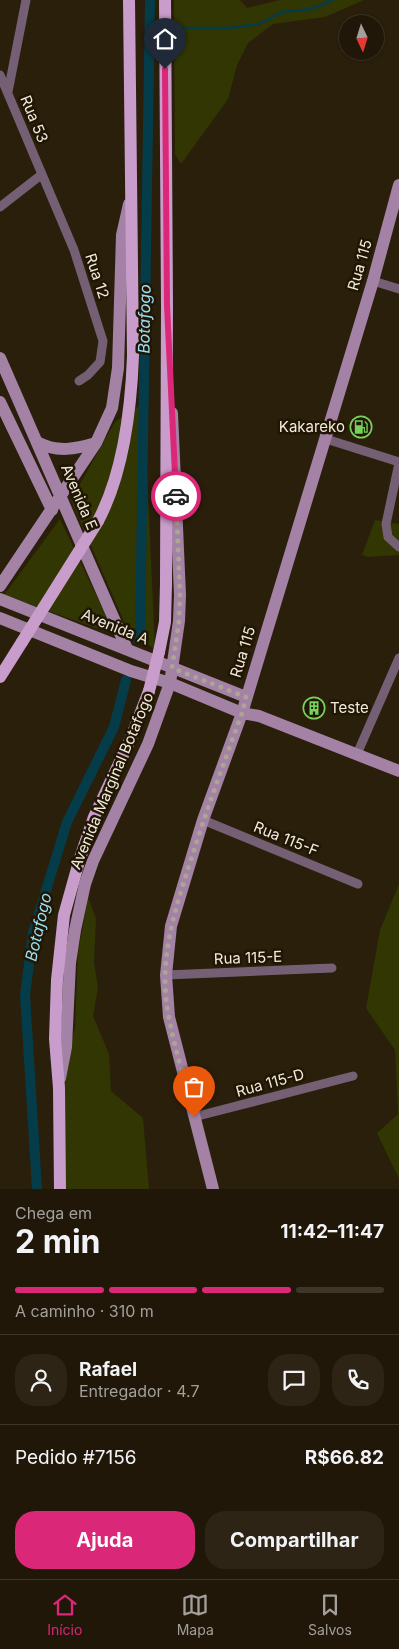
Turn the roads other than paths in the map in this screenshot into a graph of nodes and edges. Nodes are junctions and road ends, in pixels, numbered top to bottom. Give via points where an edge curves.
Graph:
1 (26, 0) edge
2 (129, 0) edge
3 (165, 0) edge
4 (0, 75) edge
5 (8, 92) junction
6 (41, 174) junction
7 (399, 186) edge
8 (130, 200) junction
9 (0, 207) edge
10 (373, 281) junction
11 (399, 289) edge
12 (167, 305) junction
13 (0, 358) edge
14 (79, 381) dead end
15 (0, 402) edge
16 (4, 418) edge
17 (326, 439) junction
18 (37, 442) junction
19 (96, 443) junction
20 (399, 463) edge
21 (61, 497) junction
22 (52, 510) junction
23 (399, 547) edge
24 (0, 586) edge
25 (0, 599) edge
26 (0, 618) edge
27 (127, 649) junction
28 (399, 658) edge
29 (172, 668) junction
30 (0, 677) edge
31 (170, 683) junction
32 (246, 697) junction
33 (242, 713) junction
34 (259, 716) junction
35 (357, 754) junction
36 (399, 771) edge
37 (203, 820) junction
38 (358, 884) dead end
39 (332, 968) dead end
40 (166, 975) junction
41 (353, 1076) dead end
42 (58, 1088) junction
43 (194, 1117) junction
44 (60, 1189) edge
45 (213, 1189) edge

1 - 5 street
2 - 8 main road
3 - 12 main road, Avenida Marginal Botafogo
4 - 5 street, Rua 53
5 - 6 street, Rua 53
6 - 9 street
6 - 14 street, Rua 12 via 74,250 103,341 100,362
7 - 10 street, Rua 115
8 - 19 street via 122,235 118,368 112,408
8 - 30 main road, bridge via 131,398 109,500
10 - 11 street
10 - 17 street, Rua 115
12 - 29 street, Avenida Marginal Botafogo via 180,595
12 - 42 main road, Avenida Marginal Botafogo, bridge via 165,613 149,691 94,817 64,915 57,980 55,1039
13 - 18 street, Avenida E
15 - 16 street, Avenida E
16 - 22 street, Avenida E
17 - 20 street
17 - 32 street, Rua 115
18 - 19 street via 62,450
18 - 21 street, Avenida E
19 - 21 street
20 - 23 street via 386,524 388,537
21 - 22 street
21 - 27 street, Avenida E
22 - 24 street
25 - 27 street, Avenida A
26 - 31 street via 131,671
27 - 29 street, Avenida A
28 - 35 street
29 - 31 street, Avenida Marginal Botafogo
29 - 32 street, Avenida A
31 - 33 street
31 - 42 street, Avenida Marginal Botafogo via 148,744 93,861 86,884 70,962 66,1047
32 - 33 street, Rua 115
32 - 34 street
33 - 34 street
33 - 37 street, Rua 115
34 - 35 street
35 - 36 street
37 - 38 street, Rua 115-F
37 - 40 street, Rua 115 via 171,926
39 - 40 street, Rua 115-E
40 - 43 street, Rua 115 via 169,1017
41 - 43 street, Rua 115-D
42 - 44 main road, Avenida Marginal Botafogo
43 - 45 street, Rua 115

